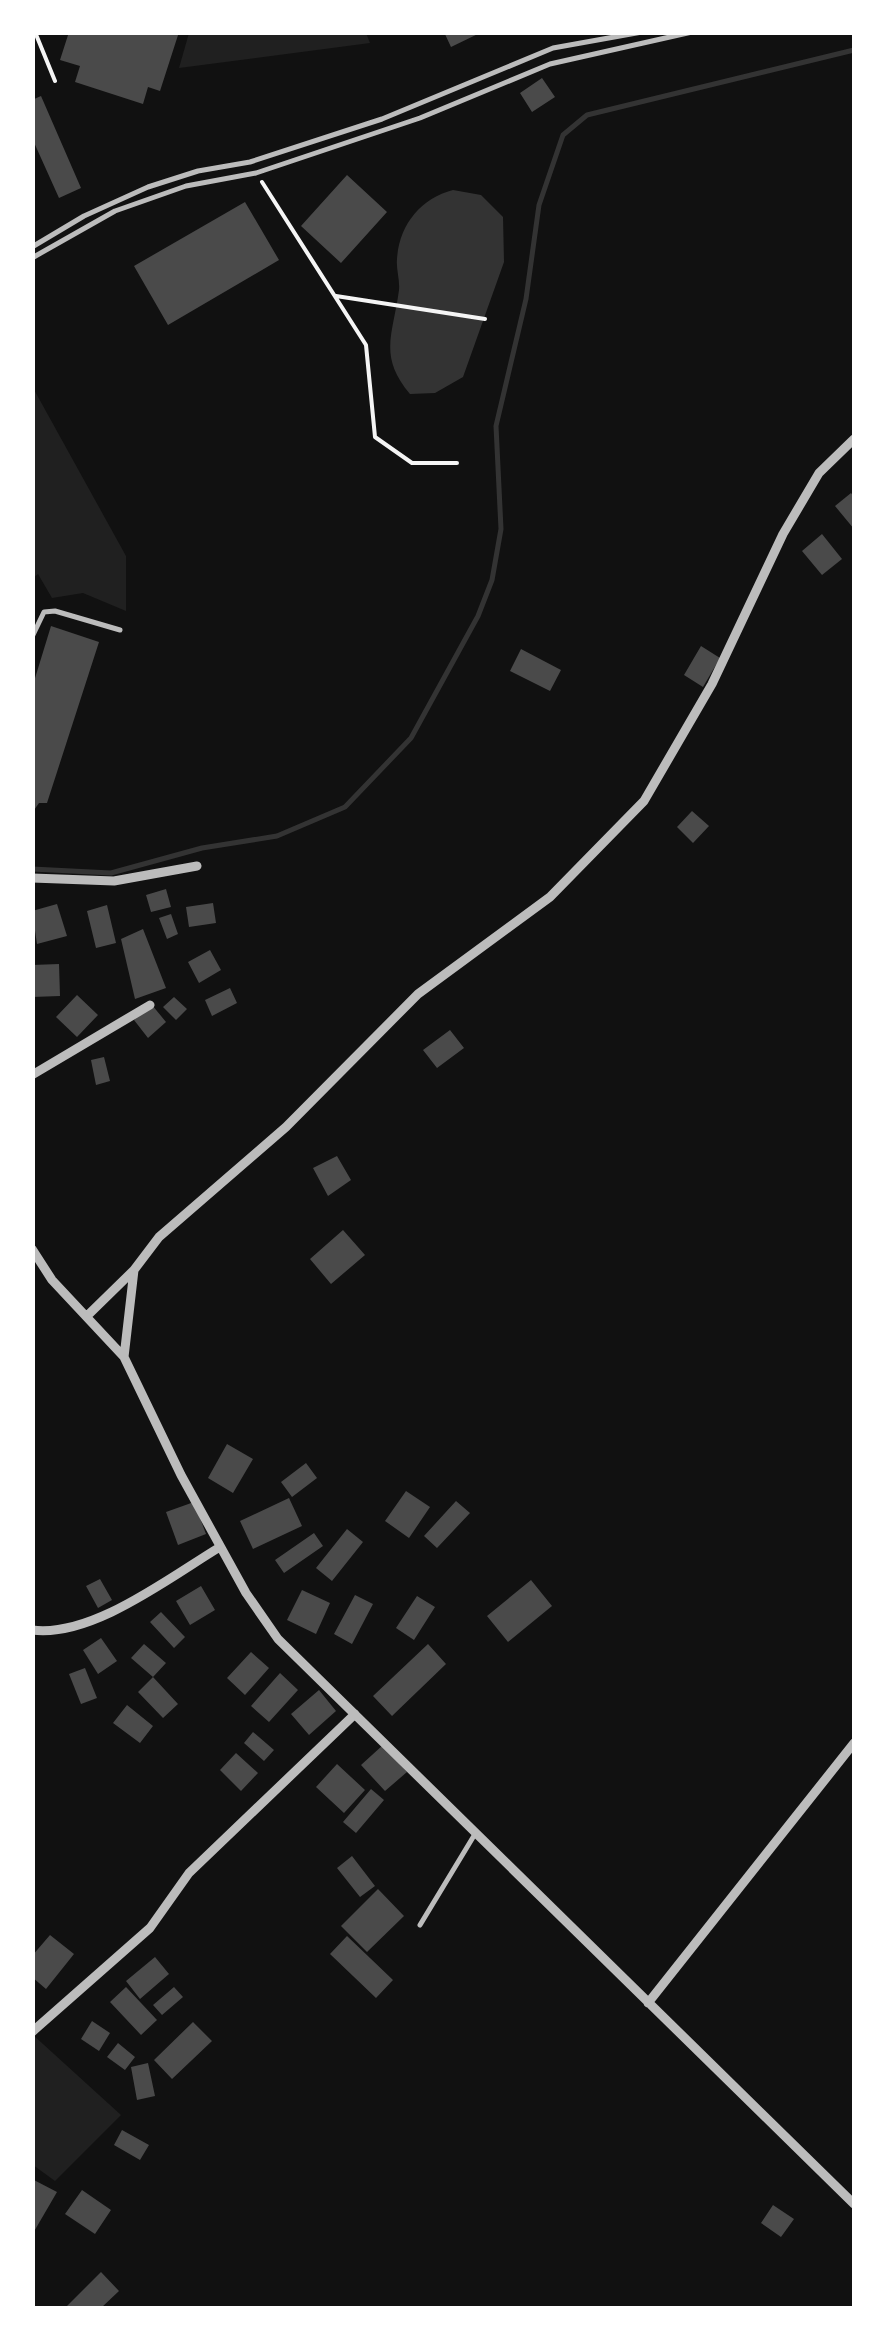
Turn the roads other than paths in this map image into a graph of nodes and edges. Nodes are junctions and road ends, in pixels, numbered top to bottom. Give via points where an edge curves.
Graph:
1 (642, 32) edge
2 (692, 32) edge
3 (553, 48) junction
4 (550, 64) junction
5 (32, 247) edge
6 (32, 258) edge
7 (854, 439) edge
8 (120, 630) dead end
9 (32, 637) edge
10 (196, 866) dead end
11 (32, 878) edge
12 (150, 1005) dead end
13 (32, 1075) edge
14 (32, 1249) edge
15 (134, 1270) junction
16 (88, 1315) junction
17 (124, 1357) junction
18 (220, 1547) junction
19 (32, 1630) edge
20 (355, 1714) junction
21 (854, 1743) edge
22 (475, 1834) junction
23 (420, 1924) dead end
24 (648, 2003) junction
25 (32, 2032) edge
26 (854, 2204) edge

1 - 3 lane
2 - 4 lane
3 - 4 lane
3 - 5 lane via 382,119 148,187
4 - 6 lane via 420,118 115,211
7 - 15 street via 819,473 783,534 712,684 644,801 550,897 418,994 286,1127 159,1236
8 - 9 lane via 55,610 44,612
10 - 11 street via 114,882
12 - 13 street
14 - 16 street
15 - 16 street
15 - 17 street
16 - 17 street
17 - 18 street
18 - 19 street via 88,1622
18 - 20 street via 278,1639
20 - 22 street
20 - 25 street via 190,1872 150,1928
21 - 24 street
22 - 23 lane
22 - 24 street
24 - 26 street

